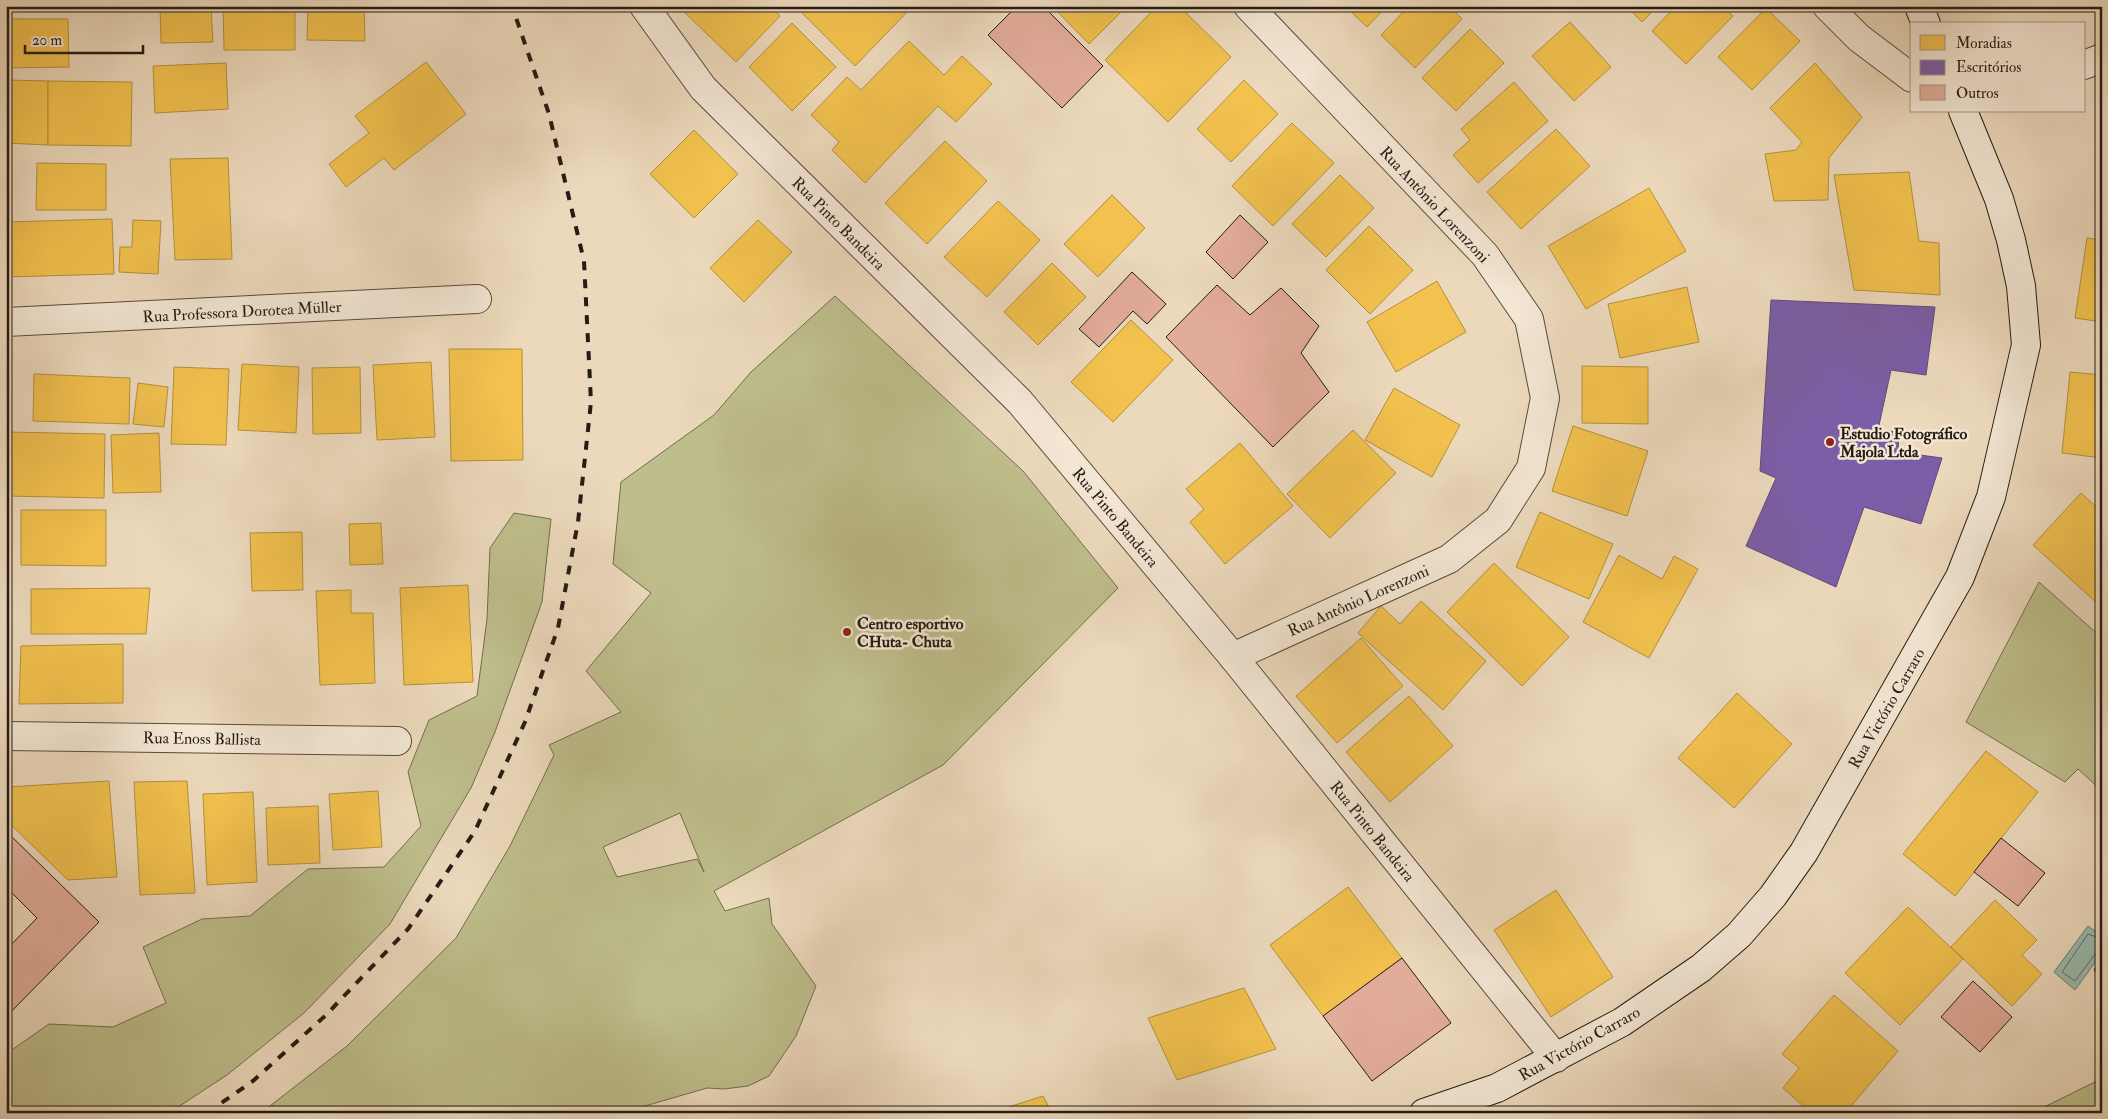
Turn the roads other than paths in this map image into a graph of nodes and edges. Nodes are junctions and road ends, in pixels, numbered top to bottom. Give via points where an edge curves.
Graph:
1 (644, 6) edge
2 (1248, 6) edge
3 (1827, 6) edge
4 (1919, 6) edge
5 (1925, 22) edge
6 (2102, 58) edge
7 (2086, 64) edge
8 (1910, 76) edge
9 (1963, 112) edge
10 (477, 299) dead end
11 (6, 322) edge
12 (1233, 657) junction
13 (6, 736) edge
14 (397, 740) dead end
15 (1556, 1058) junction
16 (1424, 1113) edge

1 - 12 street, Rua Pinto Bandeira via 703,88 1020,402
2 - 12 street, Rua Antônio Lorenzoni via 1485,254 1529,318 1545,398 1531,468 1498,520 1448,559
3 - 8 street via 1859,38
4 - 5 street
6 - 7 street
9 - 15 street, Rua Victório Carraro via 1999,198 2011,240 2021,286 2026,344 1991,497 1960,577 1804,852 1773,896 1739,935 1701,968 1622,1022
10 - 11 street, Rua Professora Dorotea Müller
12 - 15 street, Rua Pinto Bandeira
13 - 14 street, Rua Enoss Ballista
15 - 16 street, Rua Victório Carraro via 1496,1088

